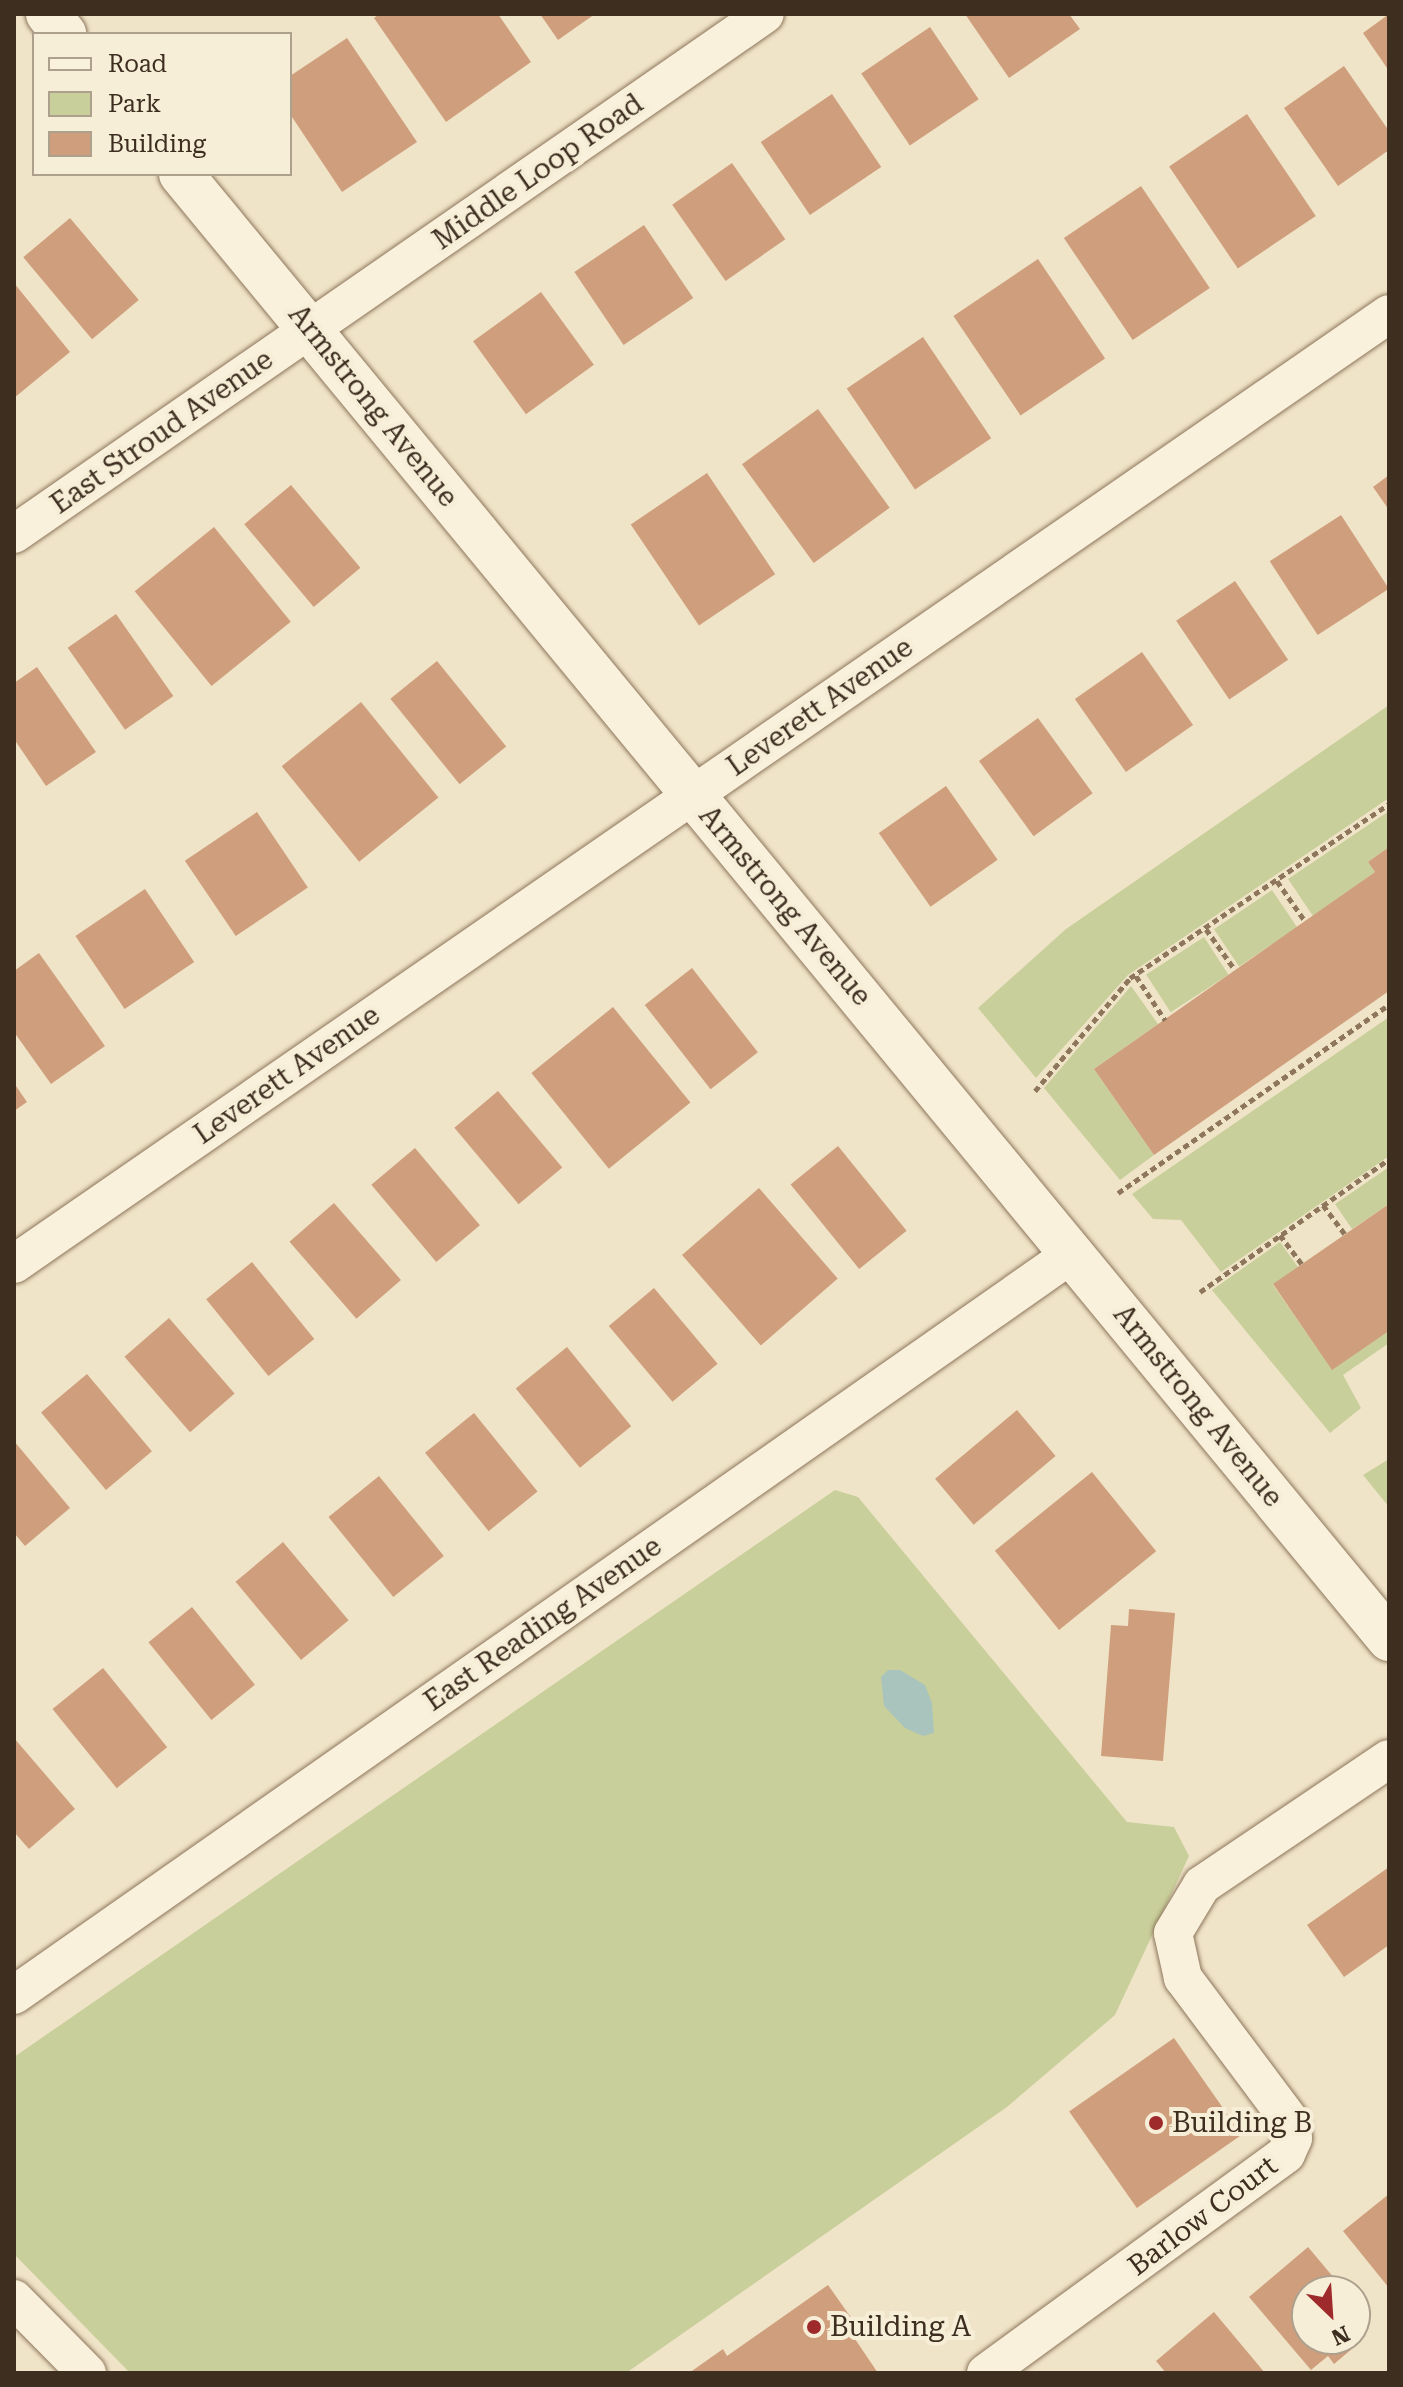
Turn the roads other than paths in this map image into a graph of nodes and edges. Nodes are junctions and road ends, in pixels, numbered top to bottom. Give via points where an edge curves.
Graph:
1 (48, 14) edge
2 (765, 14) edge
3 (62, 32) edge
4 (183, 176) edge
5 (1389, 314) edge
6 (311, 330) junction
7 (14, 534) edge
8 (693, 795) junction
9 (1072, 1254) junction
10 (14, 1264) edge
11 (1389, 1639) edge
12 (1389, 1759) edge
13 (14, 1995) edge
14 (14, 2299) edge
15 (87, 2373) edge
16 (986, 2373) edge

1 - 3 street
2 - 6 street, Middle Loop Road
4 - 6 street, Armstrong Avenue
5 - 8 street, Leverett Avenue
6 - 7 street, East Stroud Avenue
6 - 8 street, Armstrong Avenue
8 - 9 street, Armstrong Avenue
8 - 10 street, Leverett Avenue
9 - 11 street, Armstrong Avenue
9 - 13 street, East Reading Avenue
12 - 16 street, Barlow Court via 1202,1885 1173,1933 1183,1978 1290,2121 1293,2138 1286,2154
14 - 15 street

